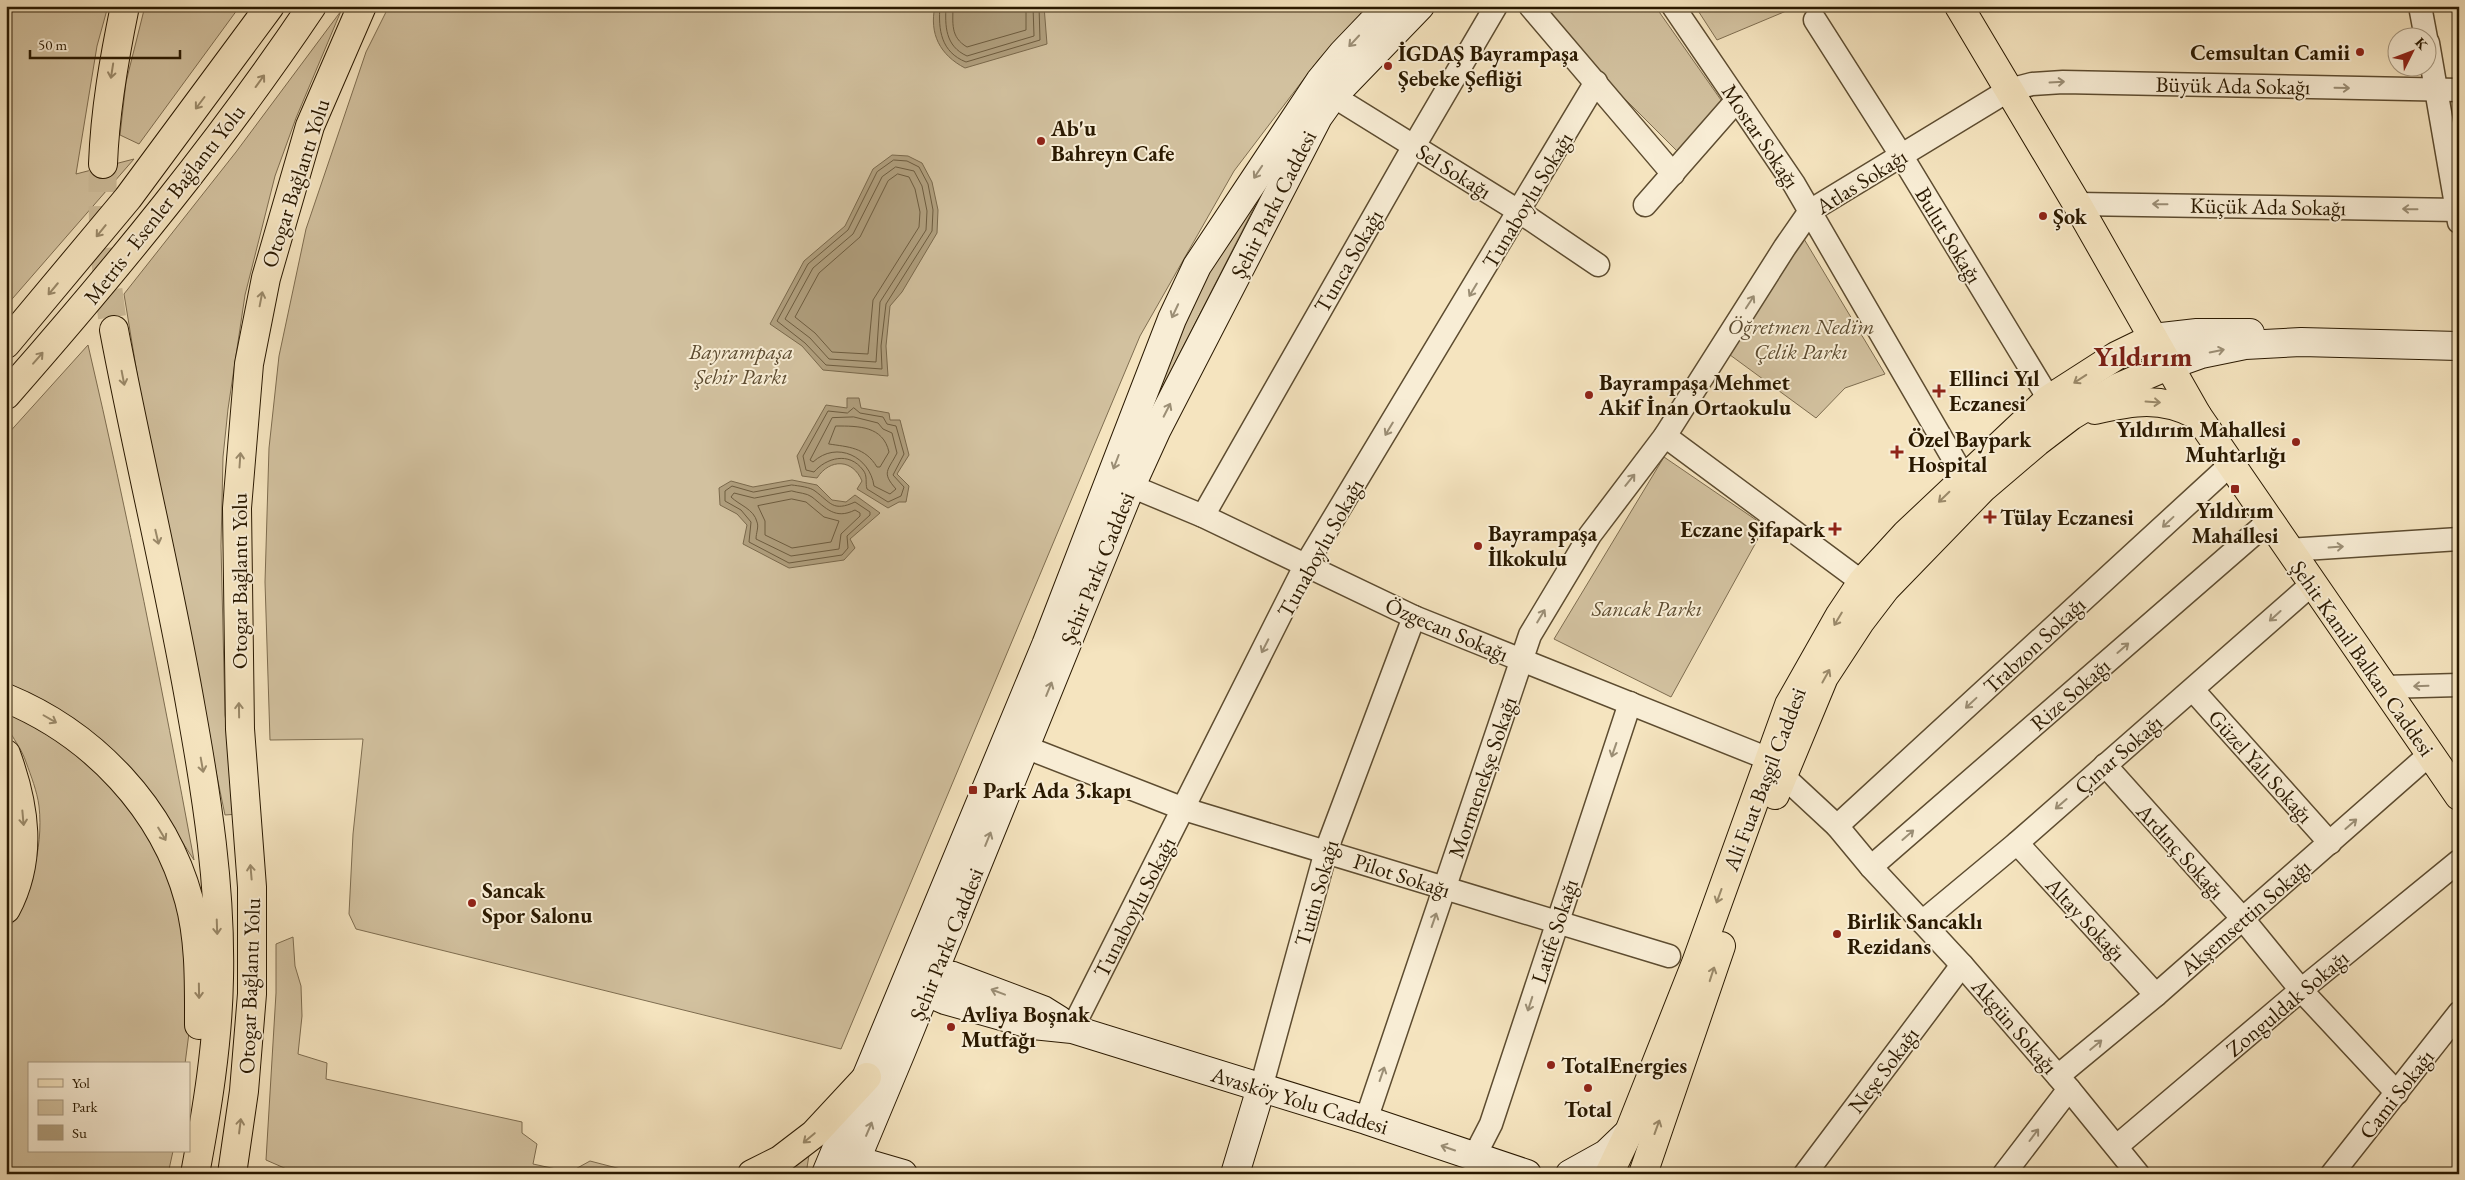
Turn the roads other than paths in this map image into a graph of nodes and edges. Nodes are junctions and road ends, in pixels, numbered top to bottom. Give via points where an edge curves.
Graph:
1 (125, 6) edge
2 (270, 6) edge
3 (312, 6) edge
4 (362, 6) edge
5 (1388, 6) edge
6 (1420, 6) edge
7 (1496, 6) edge
8 (1530, 6) edge
9 (1673, 6) edge
10 (1958, 6) edge
11 (2420, 6) edge
12 (1815, 20) dead end
13 (2424, 28) edge
14 (2438, 66) edge
15 (1596, 82) junction
16 (2009, 90) junction
17 (2448, 90) edge
18 (1333, 96) junction
19 (1737, 100) junction
20 (1414, 146) junction
21 (1901, 155) junction
22 (103, 164) tunnel mouth
23 (1673, 174) junction
24 (2077, 204) junction
25 (1645, 205) dead end
26 (1810, 211) junction
27 (1520, 212) junction
28 (2458, 214) edge
29 (1598, 265) dead end
30 (114, 330) tunnel mouth
31 (12, 335) edge
32 (2153, 338) junction
33 (2301, 342) junction
34 (2459, 346) edge
35 (2170, 365) junction
36 (6, 395) edge
37 (2049, 399) junction
38 (2197, 415) junction
39 (2071, 416) junction
40 (1665, 436) junction
41 (2230, 465) junction
42 (1964, 477) junction
43 (1131, 486) junction
44 (1203, 516) junction
45 (2269, 521) junction
46 (2459, 539) edge
47 (2288, 550) junction
48 (1306, 566) junction
49 (1862, 582) junction
50 (2312, 584) junction
51 (1414, 617) junction
52 (1521, 660) junction
53 (2459, 685) edge
54 (2384, 687) junction
55 (2193, 690) junction
56 (6, 698) edge
57 (1630, 703) junction
58 (1025, 747) junction
59 (6, 754) edge
60 (2430, 754) junction
61 (2105, 766) junction
62 (1776, 767) junction
63 (2455, 785) edge
64 (1184, 809) junction
65 (1837, 826) junction
66 (2017, 843) junction
67 (2330, 843) junction
68 (1326, 851) junction
69 (2459, 862) edge
70 (1871, 867) junction
71 (1444, 889) junction
72 (6, 909) edge
73 (2243, 919) junction
74 (1556, 922) junction
75 (1922, 922) junction
76 (1669, 956) dead end
77 (1962, 965) junction
78 (919, 978) junction
79 (2301, 990) junction
80 (2156, 995) junction
81 (2459, 1013) edge
82 (1072, 1029) junction
83 (867, 1078) junction
84 (2064, 1083) junction
85 (1261, 1088) junction
86 (2397, 1094) junction
87 (1366, 1120) junction
88 (1629, 1132) junction
89 (2117, 1146) junction
90 (200, 1147) junction
91 (1474, 1156) junction
92 (853, 1167) edge
93 (195, 1174) edge
94 (232, 1174) edge
95 (752, 1174) edge
96 (826, 1174) edge
97 (903, 1174) edge
98 (1235, 1174) edge
99 (1527, 1174) edge
100 (1570, 1174) edge
101 (1609, 1174) edge
102 (1643, 1174) edge
103 (1805, 1174) edge
104 (2004, 1174) edge
105 (2138, 1174) edge
106 (2332, 1174) edge

1 -> 22 main road via 105,115
2 -> 31 main road, Metris - Esenler Bağlantı Yolu via 173,139 84,253
36 -> 3 main road, Metris - Esenler Bağlantı Yolu via 150,225
94 -> 4 main road, Otogar Bağlantı Yolu via 244,1091 252,994 252,887 240,729 237,508 249,364 266,278 310,126
5 -> 78 main road, Şehir Parkı Caddesi via 1320,81 1197,266 1172,319
6 - 18 main road, Şehir Parkı Caddesi
7 - 20 street, Tunca Sokağı
8 - 15 street
9 - 19 street, Mostar Sokağı
10 - 16 main road, Şehit Kamil Balkan Caddesi
11 - 13 street
12 - 21 street, Bulut Sokağı
14 - 17 street
15 - 23 street
15 - 27 street, Tunaboylu Sokağı
16 -> 17 street, Büyük Ada Sokağı via 2032,84 2063,82
16 - 21 street, Atlas Sokağı
16 - 24 main road, Şehit Kamil Balkan Caddesi
17 - 28 street
18 - 20 street, Sel Sokağı
43 -> 18 main road, Şehir Parkı Caddesi via 1296,156
19 - 23 street
19 - 26 street, Mostar Sokağı
20 - 27 street, Sel Sokağı
20 - 44 street, Tunca Sokağı
21 - 26 street, Atlas Sokağı
21 - 37 street, Bulut Sokağı
23 - 25 street
28 -> 24 street, Küçük Ada Sokağı
24 - 32 main road, Şehit Kamil Balkan Caddesi
40 -> 26 street, Atlas Sokağı
26 - 42 street, Mostar Sokağı
27 - 29 street, Sel Sokağı
27 -> 48 street, Tunaboylu Sokağı
30 -> 90 main road, Otogar Bağlantı Yolu via 180,642 214,855 219,978 213,1056
32 - 33 main road via 2228,331 2265,334
32 - 35 main road, Şehit Kamil Balkan Caddesi
32 -> 37 main road, Ali Fuat Başgil Caddesi via 2116,356
33 - 34 main road
35 -> 33 main road via 2201,354 2245,345
35 - 38 main road, Şehit Kamil Balkan Caddesi
35 - 39 main road, Ali Fuat Başgil Caddesi via 2132,380
37 - 42 main road, Ali Fuat Başgil Caddesi
39 -> 38 main road via 2126,402 2145,401 2169,403
38 - 41 main road, Şehit Kamil Balkan Caddesi
62 -> 39 main road, Ali Fuat Başgil Caddesi via 1824,677 1886,588 1984,488
40 - 49 street
52 -> 40 street, Atlas Sokağı via 1530,635 1590,535
41 - 45 main road, Şehit Kamil Balkan Caddesi
41 -> 65 street, Trabzon Sokağı
42 -> 49 main road, Ali Fuat Başgil Caddesi
43 - 44 street, Özgecan Sokağı
58 -> 43 main road, Şehir Parkı Caddesi
44 - 48 street, Özgecan Sokağı
45 - 47 main road, Şehit Kamil Balkan Caddesi
70 -> 45 street, Rize Sokağı
47 -> 46 street
47 - 50 main road, Şehit Kamil Balkan Caddesi
48 - 51 street, Özgecan Sokağı
48 -> 64 street, Tunaboylu Sokağı
49 -> 62 main road, Ali Fuat Başgil Caddesi via 1840,614 1789,705
50 - 54 main road, Şehit Kamil Balkan Caddesi
50 -> 55 street, Çınar Sokağı
51 - 52 street, Özgecan Sokağı
51 - 68 street, Tutin Sokağı
52 - 57 street, Özgecan Sokağı
52 - 71 street, Mormenekşe Sokağı
53 -> 54 street
54 - 60 main road, Şehit Kamil Balkan Caddesi
55 - 61 street, Çınar Sokağı
55 - 67 street, Güzel Yalı Sokağı
56 -> 90 main road via 65,728 119,775 165,839 180,872 189,900 197,955 199,1025 195,1110
57 - 62 street, Özgecan Sokağı
57 -> 74 street, Latife Sokağı
58 - 64 street, Pilot Sokağı
78 -> 58 main road, Şehir Parkı Caddesi
59 -> 72 main road via 24,812 25,844 20,873
60 - 63 main road, Şehit Kamil Balkan Caddesi
67 -> 60 street, Akşemsettin Sokağı
61 -> 66 street, Çınar Sokağı
61 - 73 street, Ardınç Sokağı
62 - 65 street, Akgün Sokağı
62 -> 88 main road, Ali Fuat Başgil Caddesi
102 -> 62 main road, Ali Fuat Başgil Caddesi
64 - 68 street, Pilot Sokağı
64 - 82 street, Tunaboylu Sokağı
65 - 70 street, Akgün Sokağı
66 - 75 street, Çınar Sokağı
66 - 80 street, Altay Sokağı
67 - 73 street, Akşemsettin Sokağı
68 - 71 street, Pilot Sokağı
68 - 85 street, Tutin Sokağı
69 - 79 street, Zonguldak Sokağı
70 - 75 street, Akgün Sokağı
71 - 74 street, Pilot Sokağı
87 -> 71 street, Mormenekşe Sokağı
73 - 79 street, Ardınç Sokağı
73 - 80 street, Akşemsettin Sokağı
74 - 76 street, Pilot Sokağı
74 -> 91 street, Latife Sokağı via 1491,1124
75 - 77 street, Akgün Sokağı
77 - 84 street, Akgün Sokağı
77 - 103 street, Neşe Sokağı
78 - 82 main road, Avasköy Yolu Caddesi via 944,1000 1032,1025
78 - 83 main road, Şehir Parkı Caddesi
92 -> 78 main road, Şehir Parkı Caddesi via 902,1052
79 - 86 street, Ardınç Sokağı
79 - 89 street, Zonguldak Sokağı
84 -> 80 street, Akşemsettin Sokağı
81 - 86 street, Cami Sokağı
82 - 85 main road, Avasköy Yolu Caddesi
83 -> 95 main road via 814,1134 780,1160
83 - 96 main road, Şehir Parkı Caddesi
84 - 89 street, Akgün Sokağı
104 -> 84 street, Akşemsettin Sokağı
85 - 87 main road, Avasköy Yolu Caddesi
85 - 98 main road, Tutin Sokağı
86 - 106 street, Cami Sokağı
91 -> 87 main road, Avasköy Yolu Caddesi
88 - 100 main road via 1606,1154
88 - 101 main road, Ali Fuat Başgil Caddesi
89 - 105 street, Akgün Sokağı
90 - 93 main road, Otogar Bağlantı Yolu
91 - 99 main road, Avasköy Yolu Caddesi
92 - 97 main road

